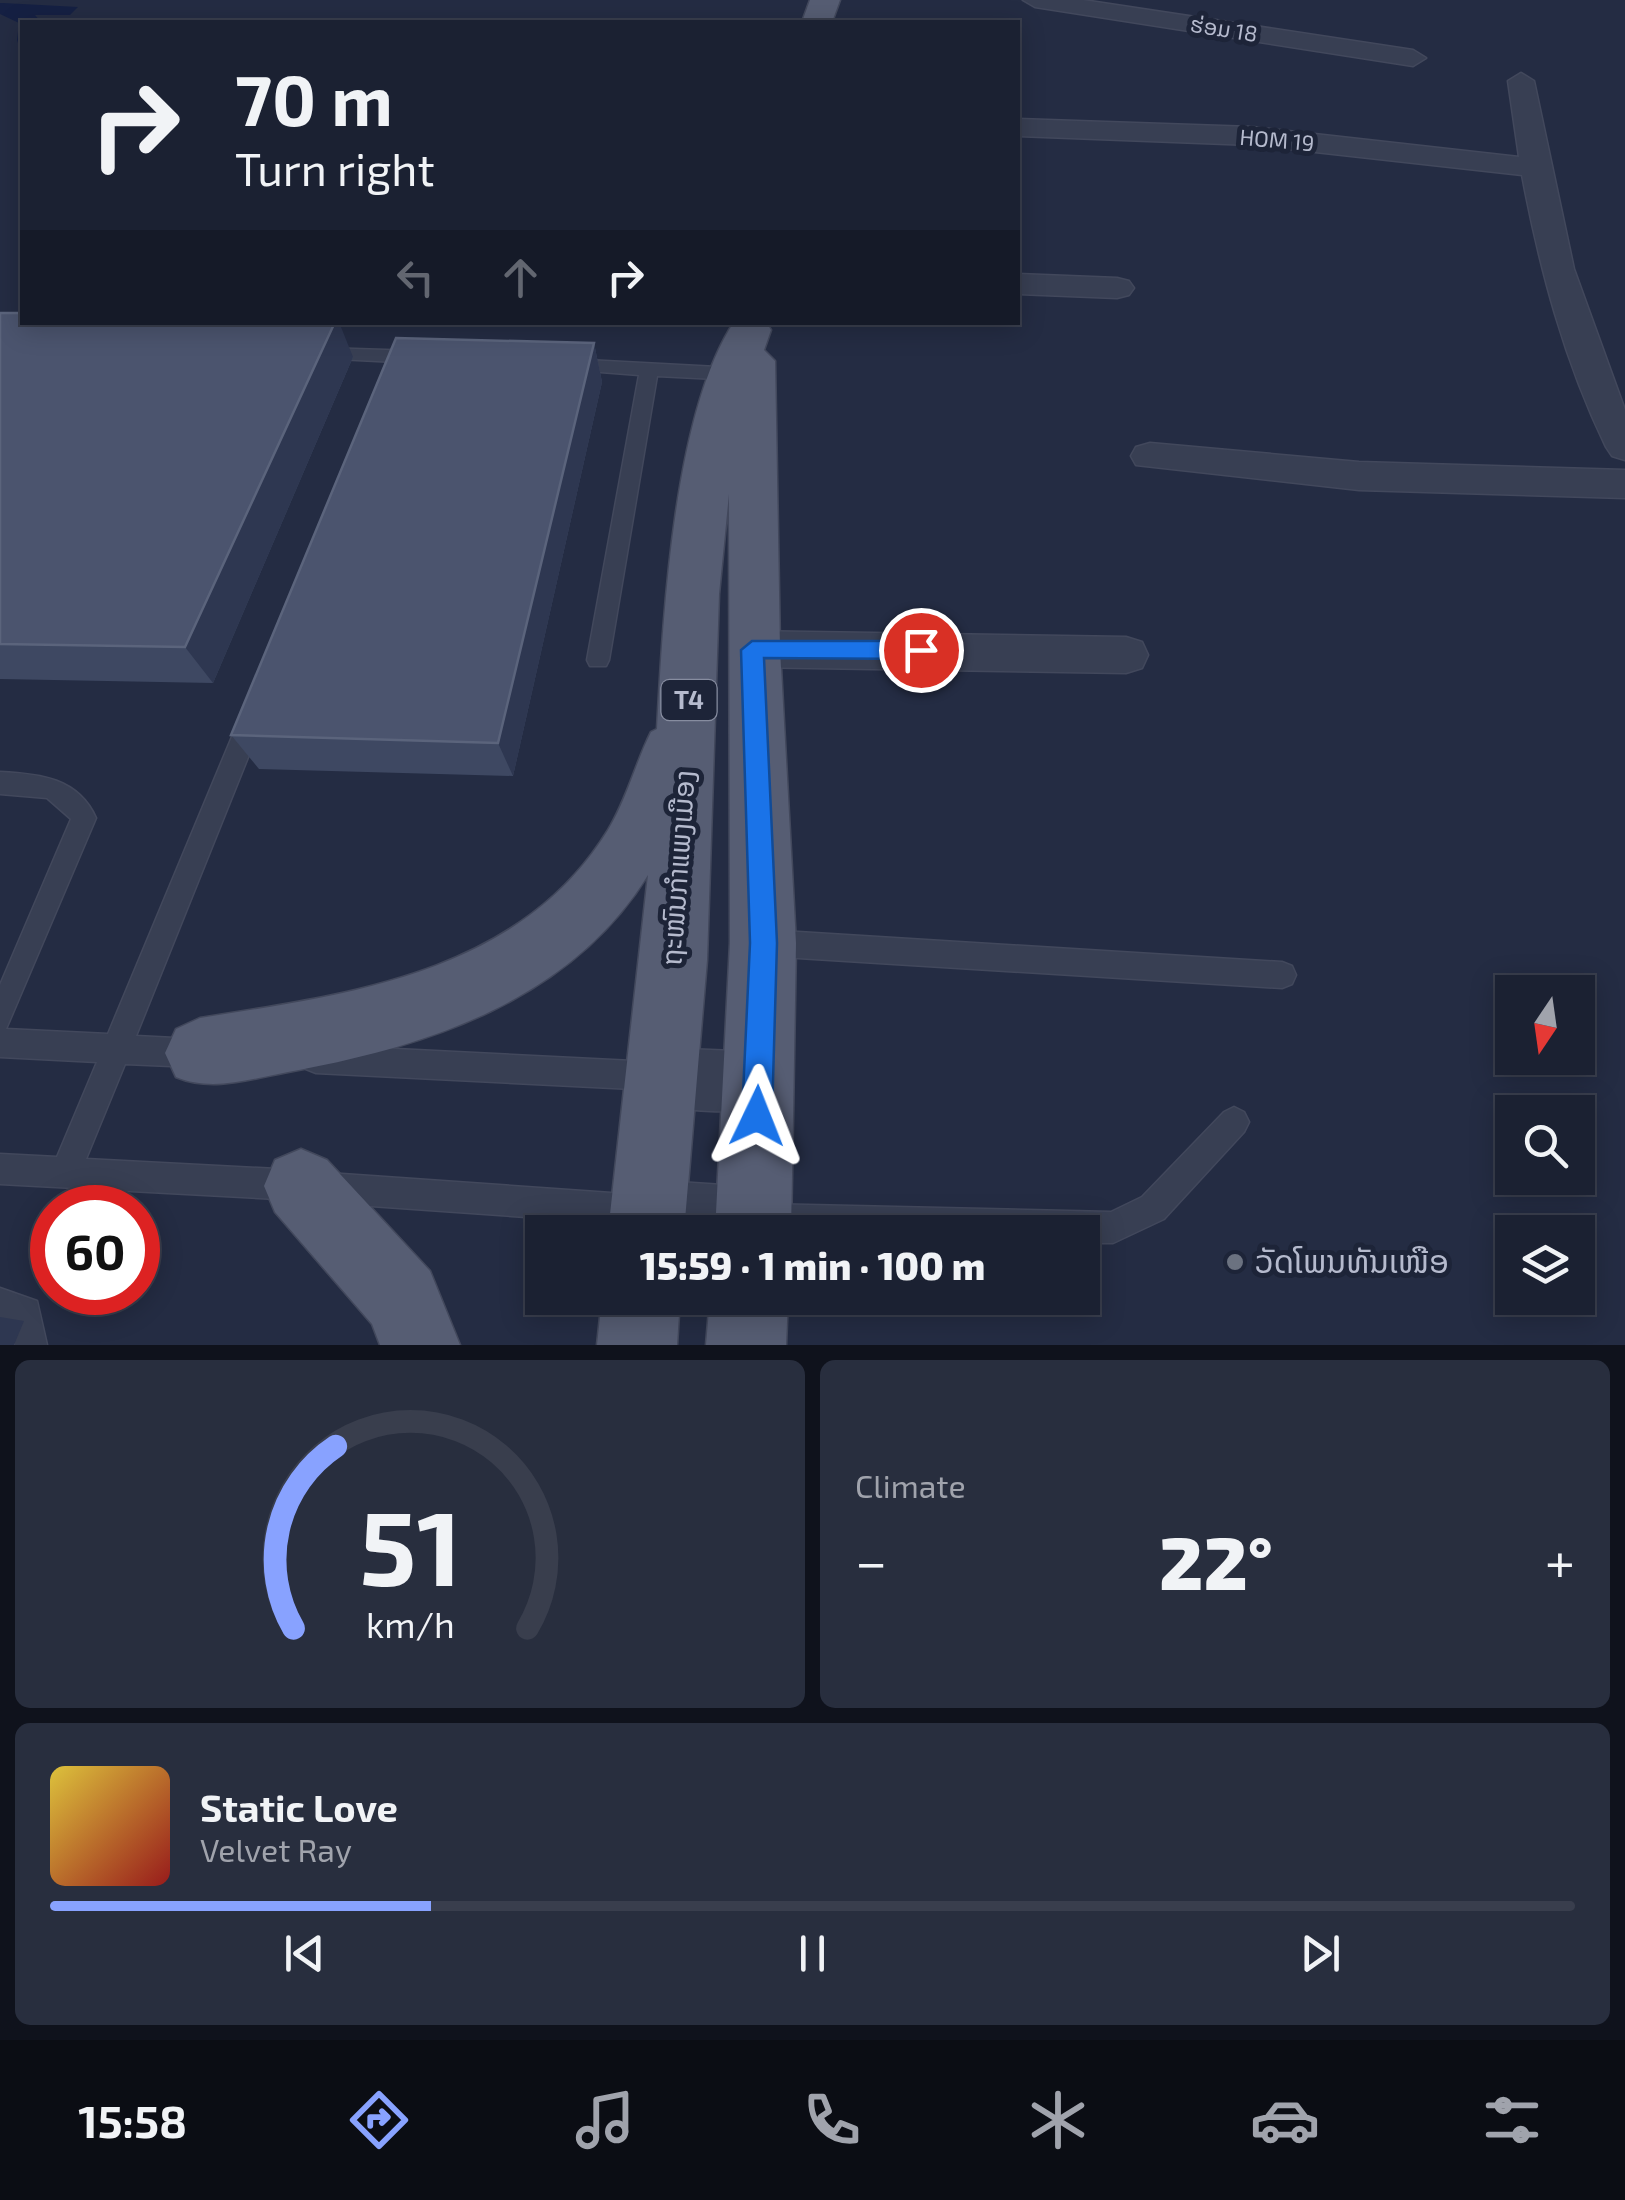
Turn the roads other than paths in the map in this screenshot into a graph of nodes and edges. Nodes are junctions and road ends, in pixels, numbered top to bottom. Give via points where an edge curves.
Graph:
1 (1035, 0) edge
2 (1413, 58) dead end
3 (1521, 81) dead end
4 (1020, 128) edge
5 (1535, 168) junction
6 (1020, 284) edge
7 (1116, 288) dead end
8 (746, 350) edge
9 (299, 353) edge
10 (436, 358) edge
11 (552, 364) edge
12 (650, 370) junction
13 (1625, 447) edge
14 (1150, 456) dead end
15 (1625, 484) edge
16 (752, 650) junction
17 (1126, 656) dead end
18 (598, 660) dead end
19 (689, 699) junction
20 (258, 702) edge
21 (0, 784) edge
22 (763, 943) junction
23 (1282, 975) dead end
24 (0, 1018) edge
25 (0, 1043) edge
26 (120, 1048) junction
27 (200, 1053) junction
28 (662, 1076) junction
29 (759, 1081) junction
30 (1234, 1122) dead end
31 (0, 1168) edge
32 (66, 1172) junction
33 (301, 1186) junction
34 (580, 1215) edge
35 (648, 1215) edge
36 (753, 1215) edge
37 (1100, 1228) edge
38 (0, 1304) edge
39 (640, 1315) edge
40 (748, 1315) edge
41 (31, 1345) edge
42 (420, 1345) edge
43 (637, 1345) edge
44 (746, 1345) edge

1 - 2 street, ຮ່ອມ 18
3 - 5 street
4 - 5 street, HOM 19 via 1252,136
5 - 13 street via 1568,316
6 - 7 street
8 - 12 lane
8 - 16 main road, T4
8 - 19 main road, ຖະໜົນກຳແພງເມືອງ / T4 via 701,532
9 - 10 lane
11 - 12 lane
12 - 18 lane
14 - 15 street via 1341,475
16 - 17 street
16 - 22 main road, T4
19 - 27 main road via 625,859 582,913 518,966 451,1000 395,1016
19 - 28 main road, ຖະໜົນກຳແພງເມືອງ / T4
20 - 26 lane
21 - 24 lane via 48,785 74,799 84,818
22 - 23 lane
22 - 29 main road, T4
25 - 26 lane
26 - 27 lane
26 - 32 lane
27 - 28 lane
28 - 29 street
28 - 35 main road, ຖະໜົນກຳແພງເມືອງ / T4
29 - 36 main road, T4
30 - 37 lane via 1153,1208
31 - 32 lane
32 - 33 lane
33 - 34 lane
33 - 42 main road via 402,1299
38 - 41 lane via 26,1312
39 - 43 main road
40 - 44 main road

